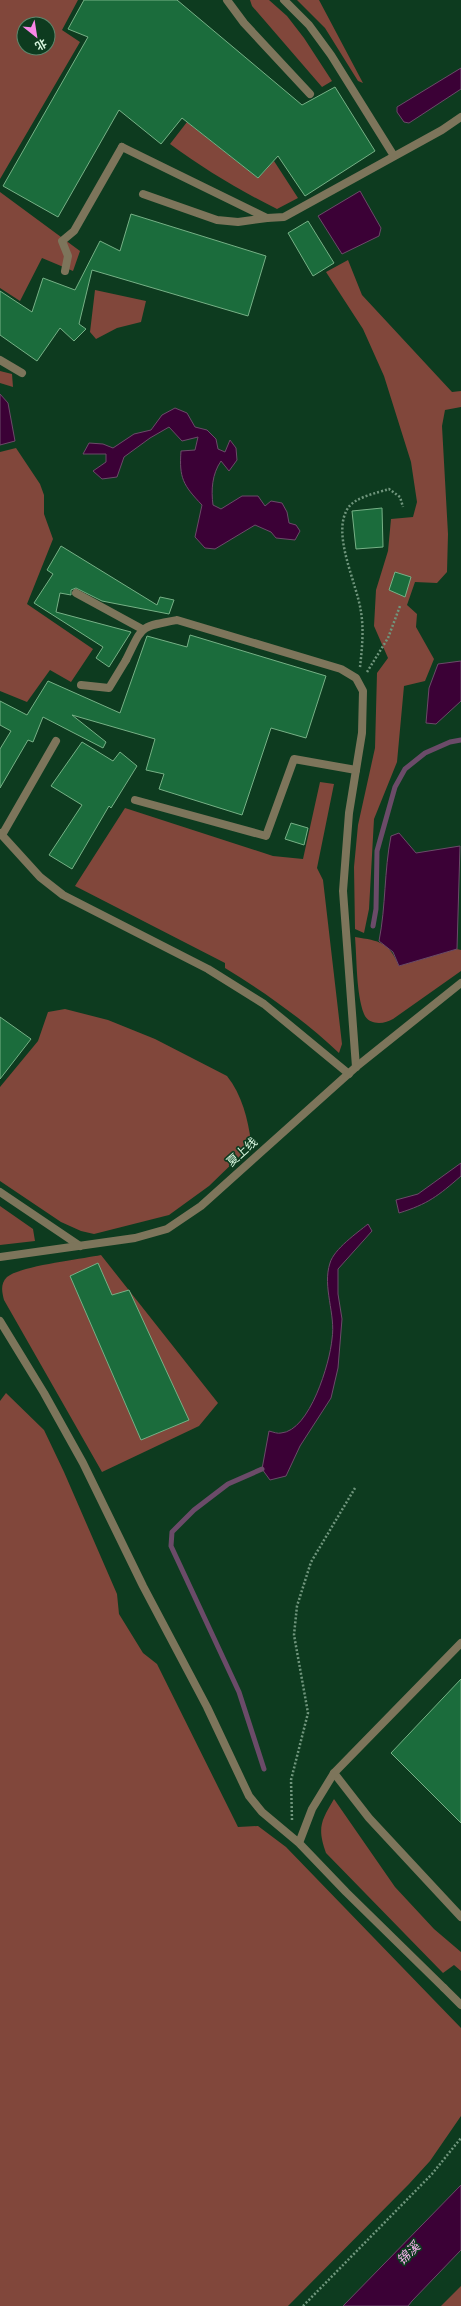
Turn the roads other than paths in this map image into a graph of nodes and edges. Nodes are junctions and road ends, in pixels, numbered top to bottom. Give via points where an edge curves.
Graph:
1 (227, 0) edge
2 (284, 0) edge
3 (310, 94) dead end
4 (461, 117) edge
5 (394, 156) junction
6 (142, 194) dead end
7 (267, 218) junction
8 (65, 271) dead end
9 (0, 360) edge
10 (22, 373) dead end
11 (76, 593) dead end
12 (142, 629) junction
13 (82, 685) dead end
14 (56, 741) dead end
15 (356, 770) junction
16 (135, 800) dead end
17 (1, 834) edge
18 (461, 982) edge
19 (356, 1067) junction
20 (349, 1074) junction
21 (0, 1192) edge
22 (80, 1246) junction
23 (0, 1257) edge
24 (0, 1322) edge
25 (461, 1643) edge
26 (334, 1773) junction
27 (299, 1843) junction
28 (461, 1917) edge
29 (461, 2005) edge

1 - 3 street via 244,23
2 - 5 street via 309,25 331,55
4 - 5 street
5 - 7 street via 284,217
6 - 7 street via 217,220 238,222
7 - 8 street via 122,147 74,231 62,241 68,256
9 - 10 street
11 - 12 street
12 - 13 street via 109,688
12 - 15 street via 152,624 176,620 341,669 356,678 363,691 362,733
14 - 17 street
15 - 16 street via 294,759 266,836
15 - 19 street via 349,813 343,891
17 - 20 street via 40,877 63,895 208,969 257,1000
18 - 19 street, 夏上线
19 - 20 street, 夏上线
20 - 22 street, 夏上线 via 201,1206 167,1229 135,1238
21 - 22 street
22 - 23 street, 夏上线
24 - 27 street via 83,1463 143,1586 207,1707 249,1796 262,1812
25 - 26 street
26 - 27 street via 312,1810
26 - 28 street via 369,1818
27 - 29 street

